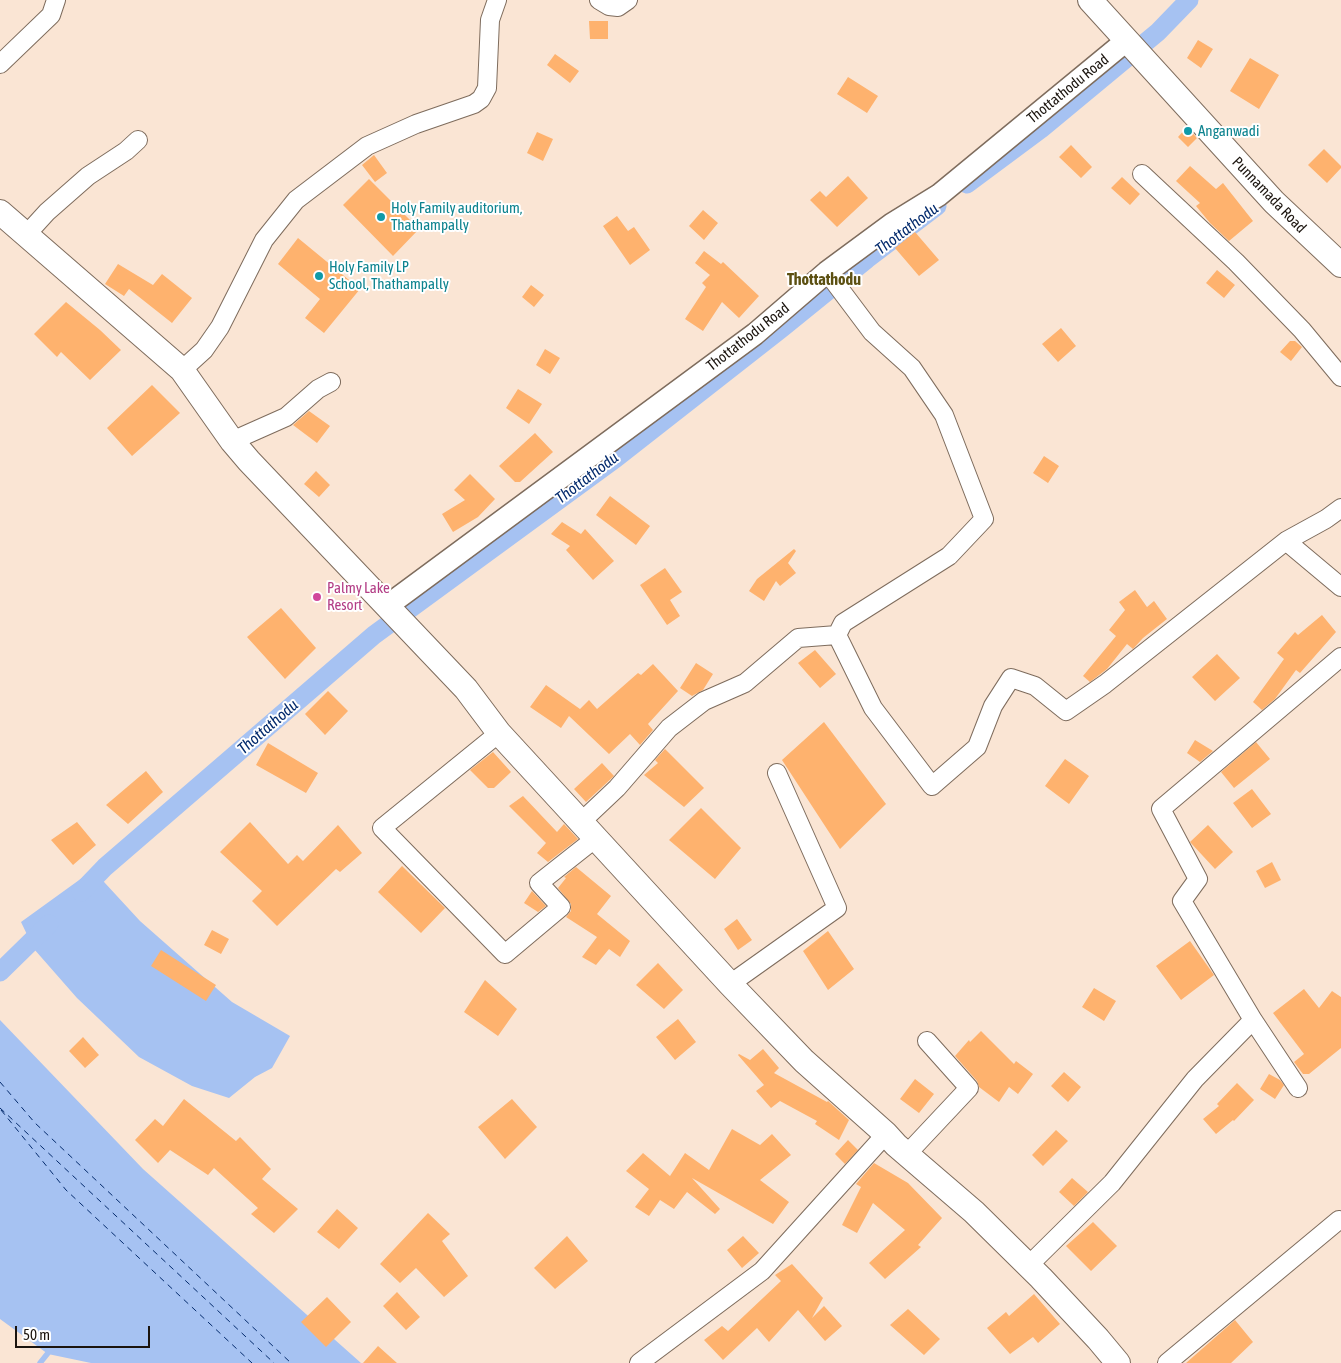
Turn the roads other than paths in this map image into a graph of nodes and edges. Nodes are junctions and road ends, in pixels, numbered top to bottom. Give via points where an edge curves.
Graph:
1 (56, 0) edge
2 (497, 0) edge
3 (599, 0) edge
4 (628, 0) edge
5 (1090, 0) edge
6 (1132, 47) junction
7 (0, 64) edge
8 (138, 140) dead end
9 (1142, 174) dead end
10 (0, 212) edge
11 (26, 235) junction
12 (1341, 265) edge
13 (833, 279) junction
14 (182, 370) junction
15 (1341, 377) edge
16 (331, 382) dead end
17 (232, 441) junction
18 (1341, 508) edge
19 (1286, 541) junction
20 (1341, 587) edge
21 (394, 614) junction
22 (837, 635) junction
23 (1341, 657) edge
24 (499, 733) junction
25 (777, 773) dead end
26 (589, 830) junction
27 (730, 984) junction
28 (1253, 1020) junction
29 (927, 1041) dead end
30 (1298, 1088) dead end
31 (886, 1134) junction
32 (907, 1154) junction
33 (1339, 1220) dead end
34 (1028, 1266) junction
35 (639, 1363) edge
36 (1118, 1363) edge
37 (1167, 1363) edge

1 - 7 street via 51,14
2 - 14 street via 490,20 487,88 481,99 367,146 296,200 264,240 220,327 204,350
3 - 4 street via 618,7
5 - 6 main road, Punnamada Road
6 - 12 main road, Punnamada Road via 1274,202
6 - 13 street, Thottathodu Road via 939,195 892,224
8 - 11 street via 88,176 46,212
9 - 15 street via 1289,316
10 - 11 main road
11 - 14 main road
13 - 21 street, Thottathodu Road via 755,334
13 - 22 street via 872,332 912,368 944,415 984,519 949,556 844,623
14 - 17 main road
16 - 17 street via 286,417
17 - 21 main road
18 - 19 street
19 - 20 street
19 - 22 street via 1066,711 1035,686 1011,678 993,706 977,747 932,786 873,708
21 - 24 main road via 466,689
22 - 26 street via 798,638 745,683 704,701 668,728 617,788
23 - 28 street via 1161,809 1198,879 1182,901
24 - 26 main road
24 - 26 street via 382,828 505,954 561,907 539,883
25 - 27 street via 837,908
26 - 27 main road
27 - 31 main road via 804,1061
28 - 30 street
28 - 34 street via 1195,1079 1112,1183
29 - 32 street via 969,1088
31 - 32 main road
31 - 35 street via 762,1271
32 - 34 main road via 974,1212
33 - 37 street
34 - 36 main road

